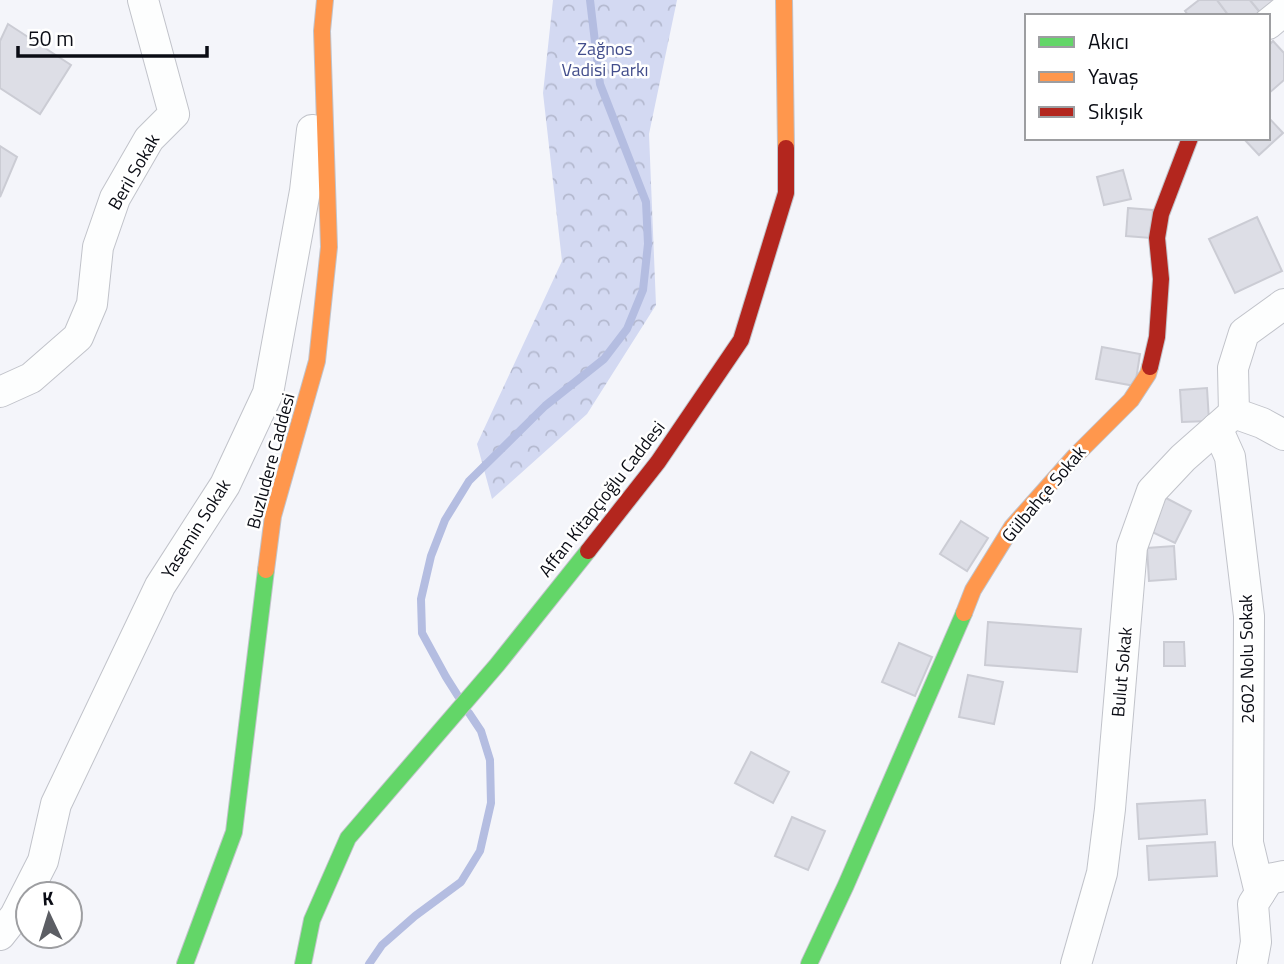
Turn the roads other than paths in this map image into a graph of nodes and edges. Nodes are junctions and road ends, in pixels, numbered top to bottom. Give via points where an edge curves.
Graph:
1 (143, 0) edge
2 (325, 0) edge
3 (784, 0) edge
4 (1284, 11) edge
5 (1270, 22) edge
6 (324, 101) junction
7 (1189, 140) edge
8 (1284, 304) edge
9 (0, 392) edge
10 (1226, 421) junction
11 (1284, 435) edge
12 (1272, 885) edge
13 (0, 934) edge
14 (186, 964) edge
15 (303, 964) edge
16 (809, 964) edge
17 (1076, 964) edge
18 (1252, 964) edge

1 - 9 street, Beril Sokak via 174,114 149,139 115,198 98,247 92,304 78,337 32,378
2 - 6 street, Buzludere Caddesi
3 - 15 street, Affan Kitapçıoğlu Caddesi via 786,193 741,340 658,462 497,666 348,838 312,920
4 - 5 street
6 - 13 street, Yasemin Sokak via 311,133 305,191 268,393 225,485 160,586 56,804 43,861 15,916
6 - 14 street, Buzludere Caddesi via 329,247 317,361 273,516 234,832
7 - 16 street, Gülbahçe Sokak via 1161,214 1157,337 1148,374 1130,400 1012,527 973,590
8 - 10 street via 1244,333 1233,368
10 - 11 street via 1262,423
10 - 12 street, 2602 Nolu Sokak via 1249,616 1248,843
10 - 17 street, Bulut Sokak via 1152,491 1132,547 1102,873
12 - 18 street via 1253,904 1256,942

